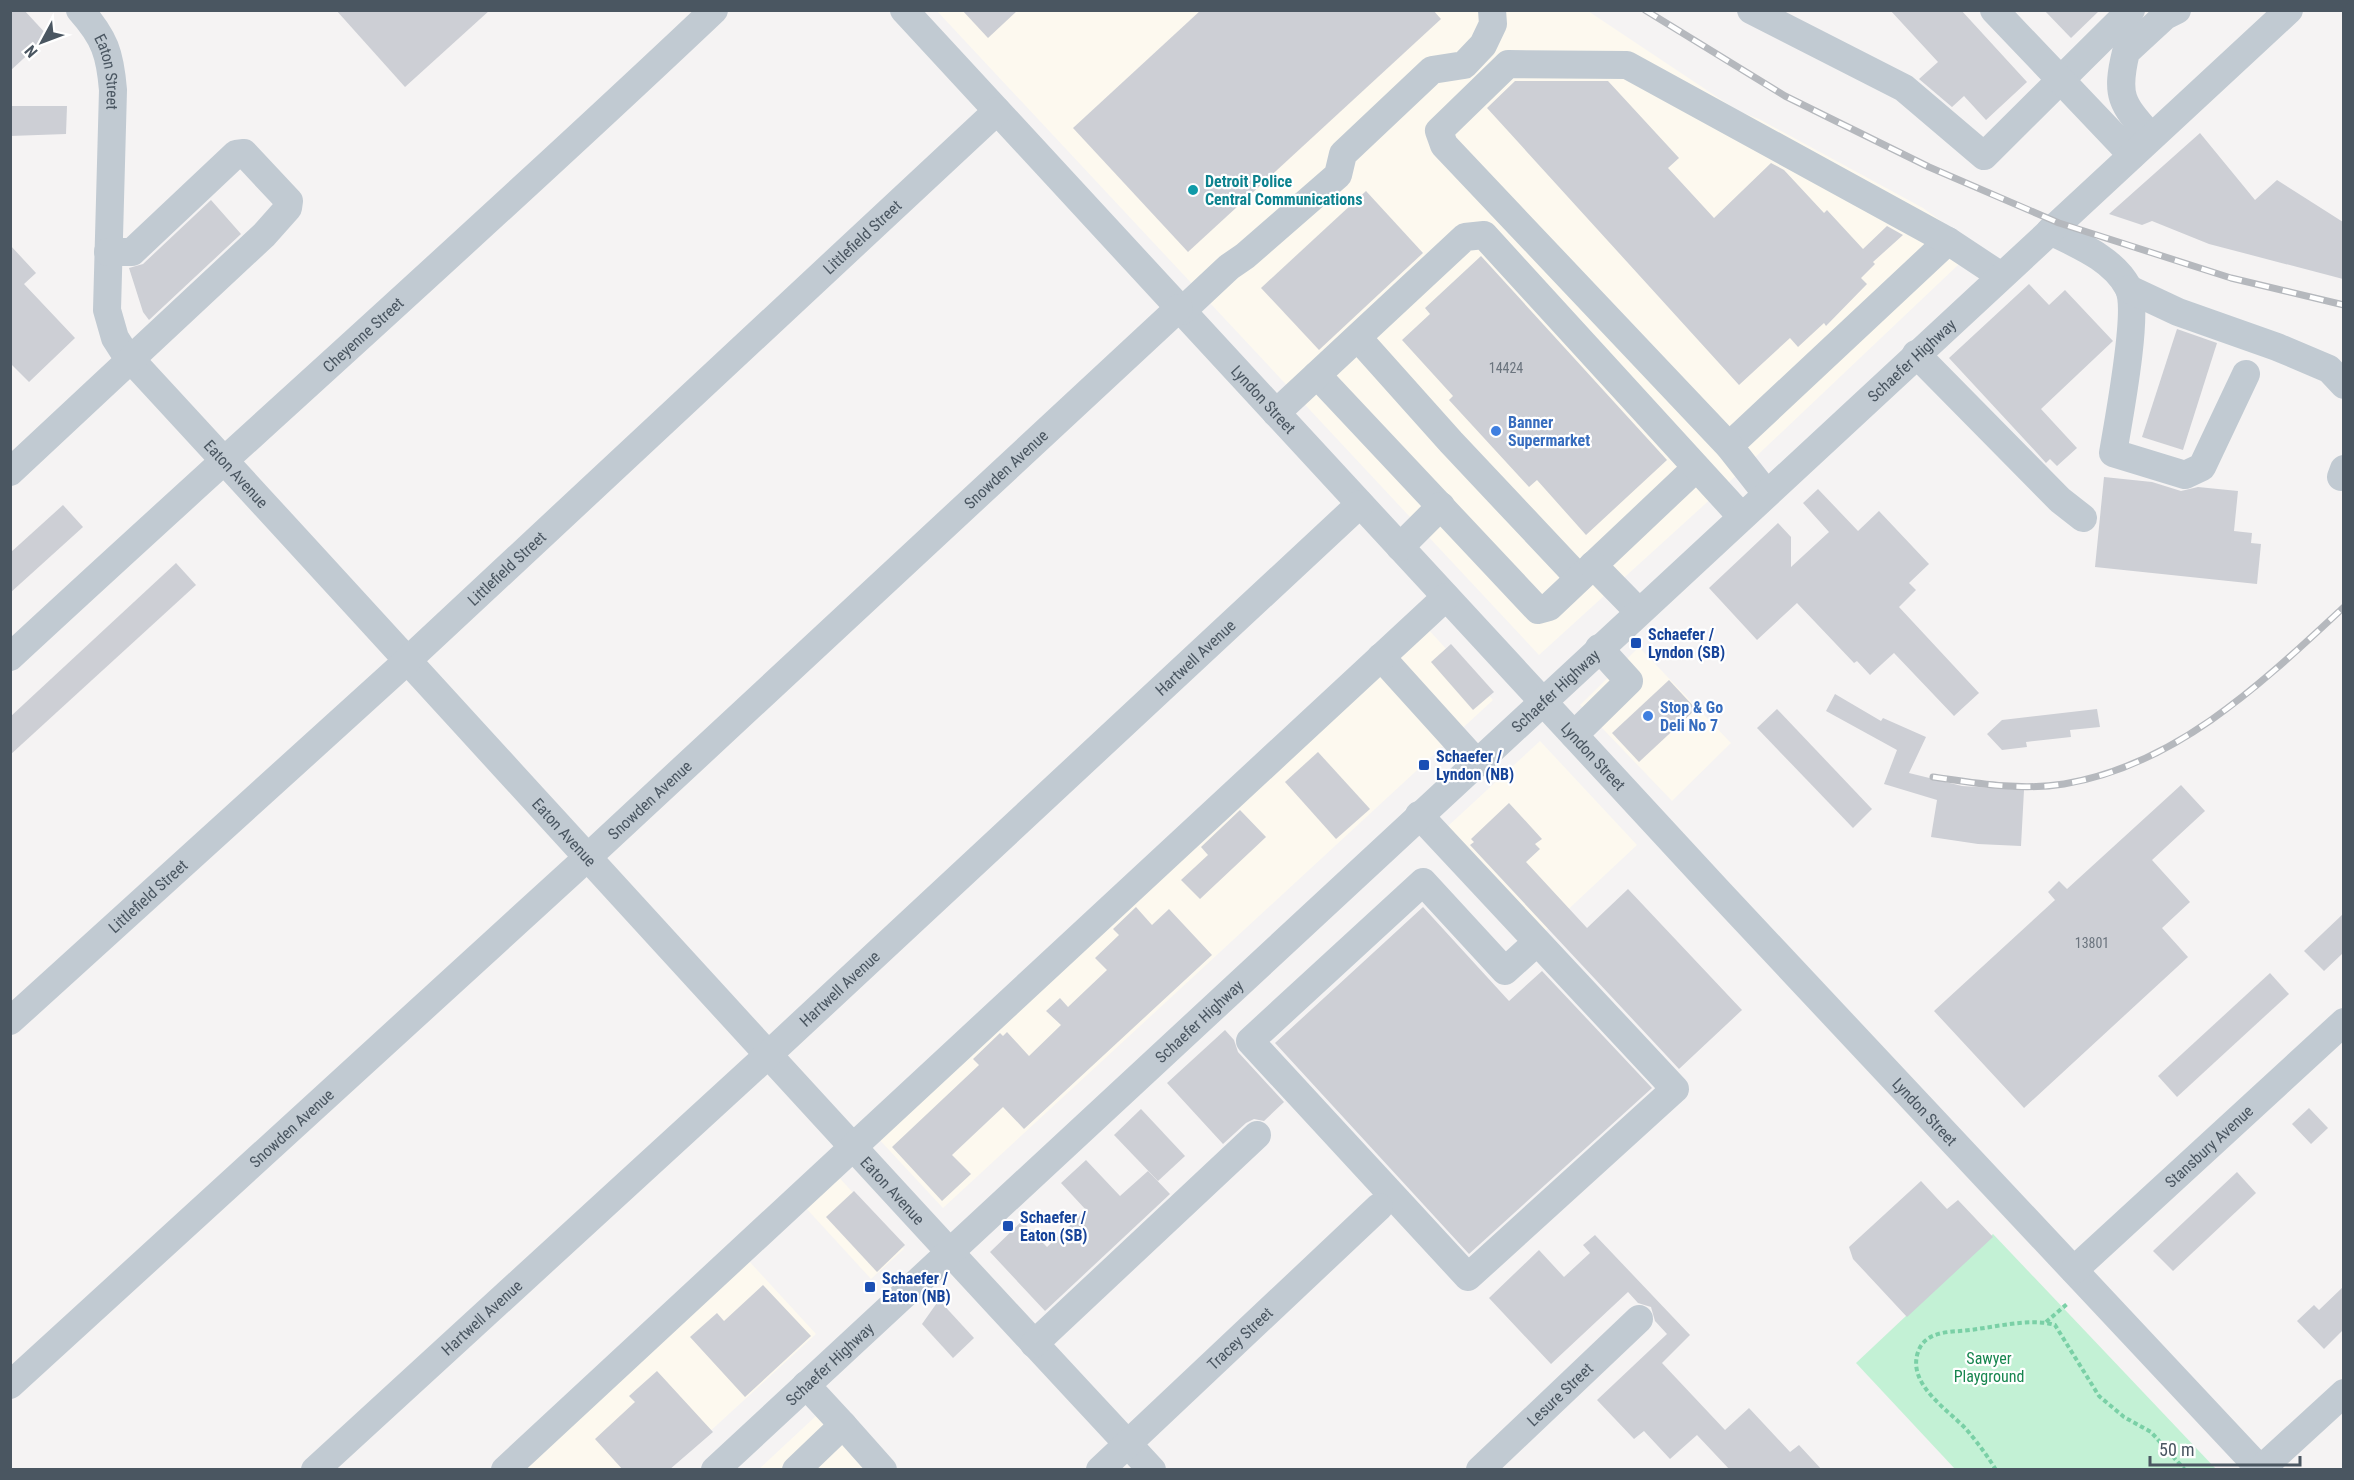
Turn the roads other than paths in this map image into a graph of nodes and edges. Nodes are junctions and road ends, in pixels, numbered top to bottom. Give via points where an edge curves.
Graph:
1 (80, 10) edge
2 (714, 10) edge
3 (904, 10) edge
4 (1492, 10) edge
5 (1994, 10) edge
6 (2131, 10) edge
7 (2177, 10) edge
8 (1765, 14) edge
9 (2279, 14) edge
10 (2061, 80) junction
11 (998, 111) junction
12 (111, 141) joint
13 (2142, 146) junction
14 (2050, 231) junction
15 (1948, 241) junction
16 (108, 252) junction
17 (2001, 276) junction
18 (2129, 289) junction
19 (1180, 310) junction
20 (1358, 338) junction
21 (1916, 354) junction
22 (132, 360) junction
23 (2246, 374) dead end
24 (1317, 375) junction
25 (2343, 385) edge
26 (1276, 413) junction
27 (1729, 446) junction
28 (223, 460) junction
29 (1696, 468) junction
30 (10, 472) edge
31 (1766, 493) junction
32 (1360, 504) junction
33 (1441, 507) junction
34 (1742, 516) junction
35 (2083, 518) dead end
36 (1400, 547) junction
37 (1586, 572) junction
38 (1446, 597) junction
39 (1638, 611) junction
40 (1599, 648) junction
41 (10, 657) edge
42 (1381, 657) junction
43 (408, 660) junction
44 (1542, 701) junction
45 (1574, 735) junction
46 (1476, 762) junction
47 (1419, 815) junction
48 (588, 857) junction
49 (1537, 942) junction
50 (10, 1021) edge
51 (2343, 1022) edge
52 (768, 1054) junction
53 (1257, 1135) dead end
54 (854, 1148) junction
55 (1379, 1207) dead end
56 (949, 1252) junction
57 (2074, 1270) junction
58 (1639, 1319) dead end
59 (1034, 1344) junction
60 (10, 1385) edge
61 (806, 1385) junction
62 (2343, 1393) edge
63 (843, 1425) junction
64 (1128, 1444) junction
65 (813, 1464) edge
66 (2261, 1469) edge
67 (315, 1470) edge
68 (505, 1470) edge
69 (715, 1470) edge
70 (883, 1470) edge
71 (1100, 1470) edge
72 (1152, 1470) edge
73 (1480, 1470) edge

1 - 12 street, Eaton Street via 99,33 110,58
2 - 28 street, Cheyenne Street via 565,152
3 - 11 street, Lyndon Street
4 - 19 street, Snowden Avenue via 1493,24 1483,45 1464,65 1432,70 1342,154 1338,174
5 - 10 street
6 - 10 street
7 - 13 street via 2175,26 2135,62 2122,67 2121,97
8 - 10 street via 1904,88 1984,156
9 - 13 street, Schaefer Highway
10 - 13 street
11 - 19 street, Lyndon Street
11 - 43 street, Littlefield Street
12 - 16 street, Eaton Avenue
13 - 14 street, Schaefer Highway
14 - 17 street, Schaefer Highway
14 - 18 street via 2108,263
15 - 17 street
15 - 27 street
15 - 27 street via 1628,65 1508,64 1439,130 1444,144
16 - 22 street, Eaton Avenue via 109,322
16 - 22 street via 132,252 236,154 244,153 289,201 264,235
17 - 21 street, Schaefer Highway
18 - 23 street via 2130,340 2113,453 2185,475 2202,467
18 - 25 street via 2178,312 2329,369
19 - 26 street, Lyndon Street
19 - 48 street, Snowden Avenue
20 - 24 street
20 - 29 street via 1465,237 1484,235
20 - 37 street via 1451,442
21 - 31 street, Schaefer Highway
21 - 35 street via 2060,500
22 - 28 street, Eaton Avenue
22 - 30 street
24 - 26 street
24 - 33 street
26 - 32 street, Lyndon Street
27 - 31 street
28 - 41 street, Cheyenne Street
28 - 43 street, Eaton Avenue
29 - 34 street
29 - 37 street
31 - 34 street, Schaefer Highway
32 - 36 street, Lyndon Street
32 - 52 street, Hartwell Avenue
33 - 36 street
33 - 37 street via 1538,610 1549,607
34 - 39 street, Schaefer Highway
36 - 38 street, Lyndon Street
37 - 39 street
38 - 42 street
38 - 44 street, Lyndon Street
39 - 40 street, Schaefer Highway
40 - 44 street, Schaefer Highway
40 - 45 street via 1629,681
42 - 46 street
42 - 54 street
43 - 48 street, Eaton Avenue
43 - 50 street, Littlefield Street
44 - 45 street, Lyndon Street
44 - 46 street, Schaefer Highway
45 - 57 street, Lyndon Street
46 - 47 street, Schaefer Highway
47 - 49 street
47 - 56 street, Schaefer Highway
48 - 52 street, Eaton Avenue
48 - 60 street, Snowden Avenue
49 - 49 street via 1675,1089 1468,1277 1250,1041 1424,882 1505,971
51 - 57 street, Stansbury Avenue
52 - 54 street, Eaton Avenue
52 - 67 street, Hartwell Avenue
53 - 59 street
54 - 56 street, Eaton Avenue
54 - 68 street
55 - 64 street, Tracey Street
56 - 59 street, Eaton Avenue
56 - 61 street, Schaefer Highway
57 - 66 street, Lyndon Street
58 - 73 street, Lesure Street
59 - 64 street, Eaton Avenue
61 - 63 street
61 - 69 street, Schaefer Highway
62 - 66 street
63 - 65 street
63 - 70 street
64 - 71 street, Tracey Street
64 - 72 street, Eaton Avenue

